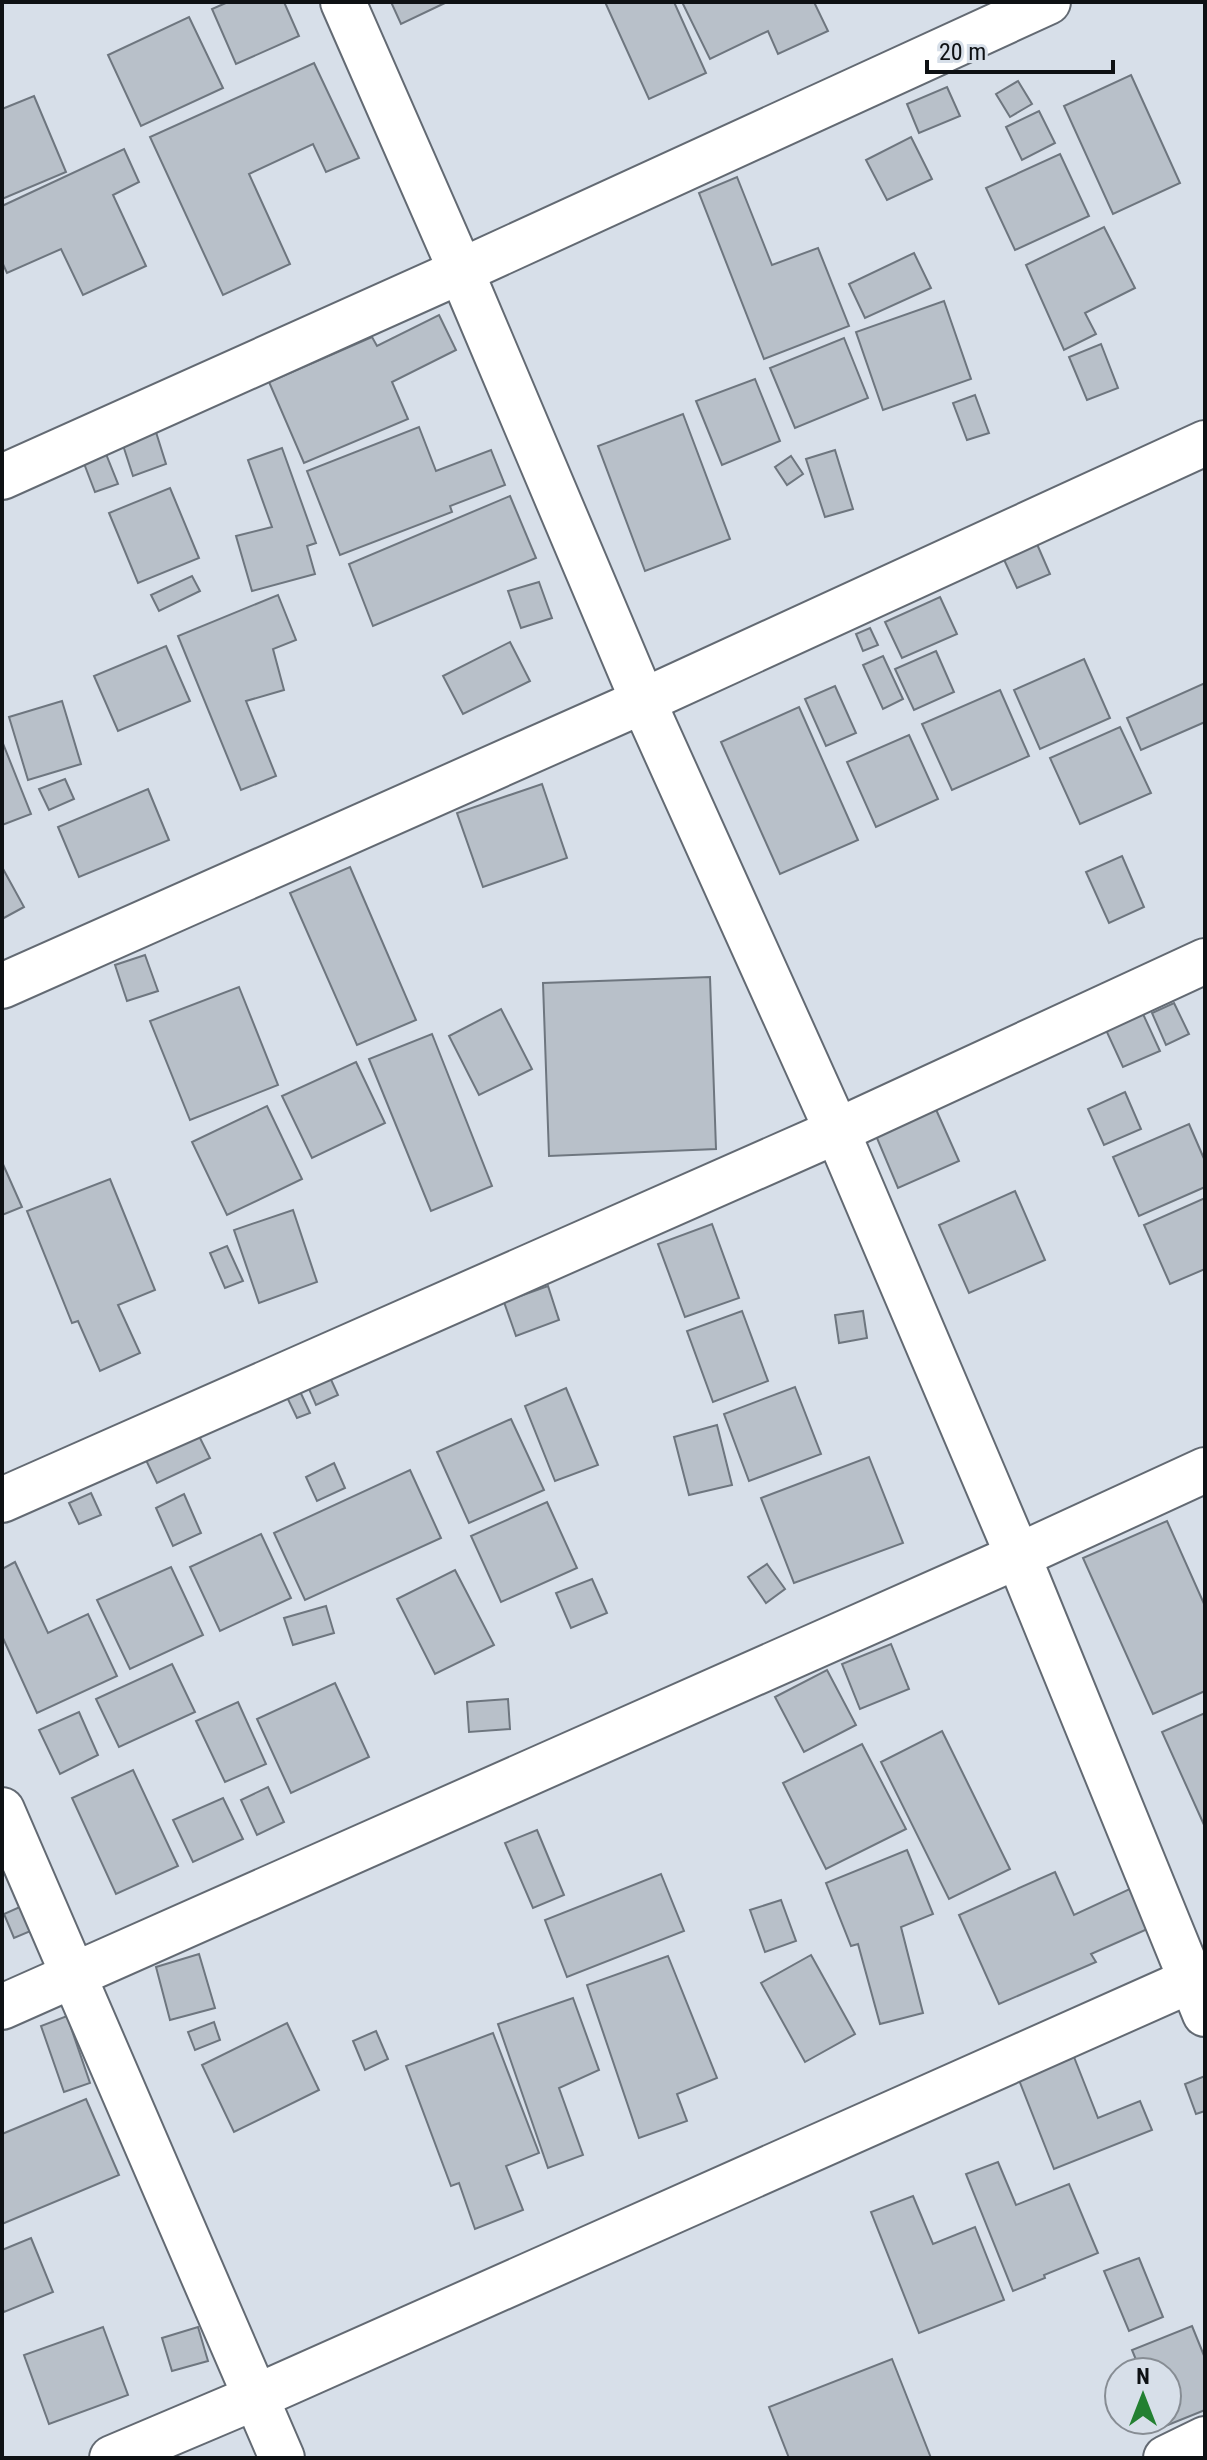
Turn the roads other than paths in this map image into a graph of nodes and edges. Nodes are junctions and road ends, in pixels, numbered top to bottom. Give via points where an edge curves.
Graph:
1 (343, 2) edge
2 (1048, 2) edge
3 (461, 271) junction
4 (1205, 443) edge
5 (2, 477) edge
6 (643, 701) junction
7 (1205, 961) edge
8 (2, 986) edge
9 (837, 1131) junction
10 (1205, 1470) edge
11 (2, 1500) edge
12 (1018, 1556) junction
13 (2, 1810) edge
14 (74, 1975) junction
15 (1200, 1989) edge
16 (2, 2007) edge
17 (256, 2397) junction
18 (1205, 2439) edge
19 (112, 2458) edge
20 (282, 2458) edge
21 (1166, 2458) edge

1 - 3 street
2 - 3 street
3 - 5 street
3 - 6 street
4 - 6 street
6 - 8 street
6 - 9 street
7 - 9 street
9 - 11 street
9 - 12 street
10 - 12 street
12 - 14 street
12 - 15 street
13 - 14 street
14 - 16 street
14 - 17 street
15 - 17 street
17 - 19 street
17 - 20 street
18 - 21 street

